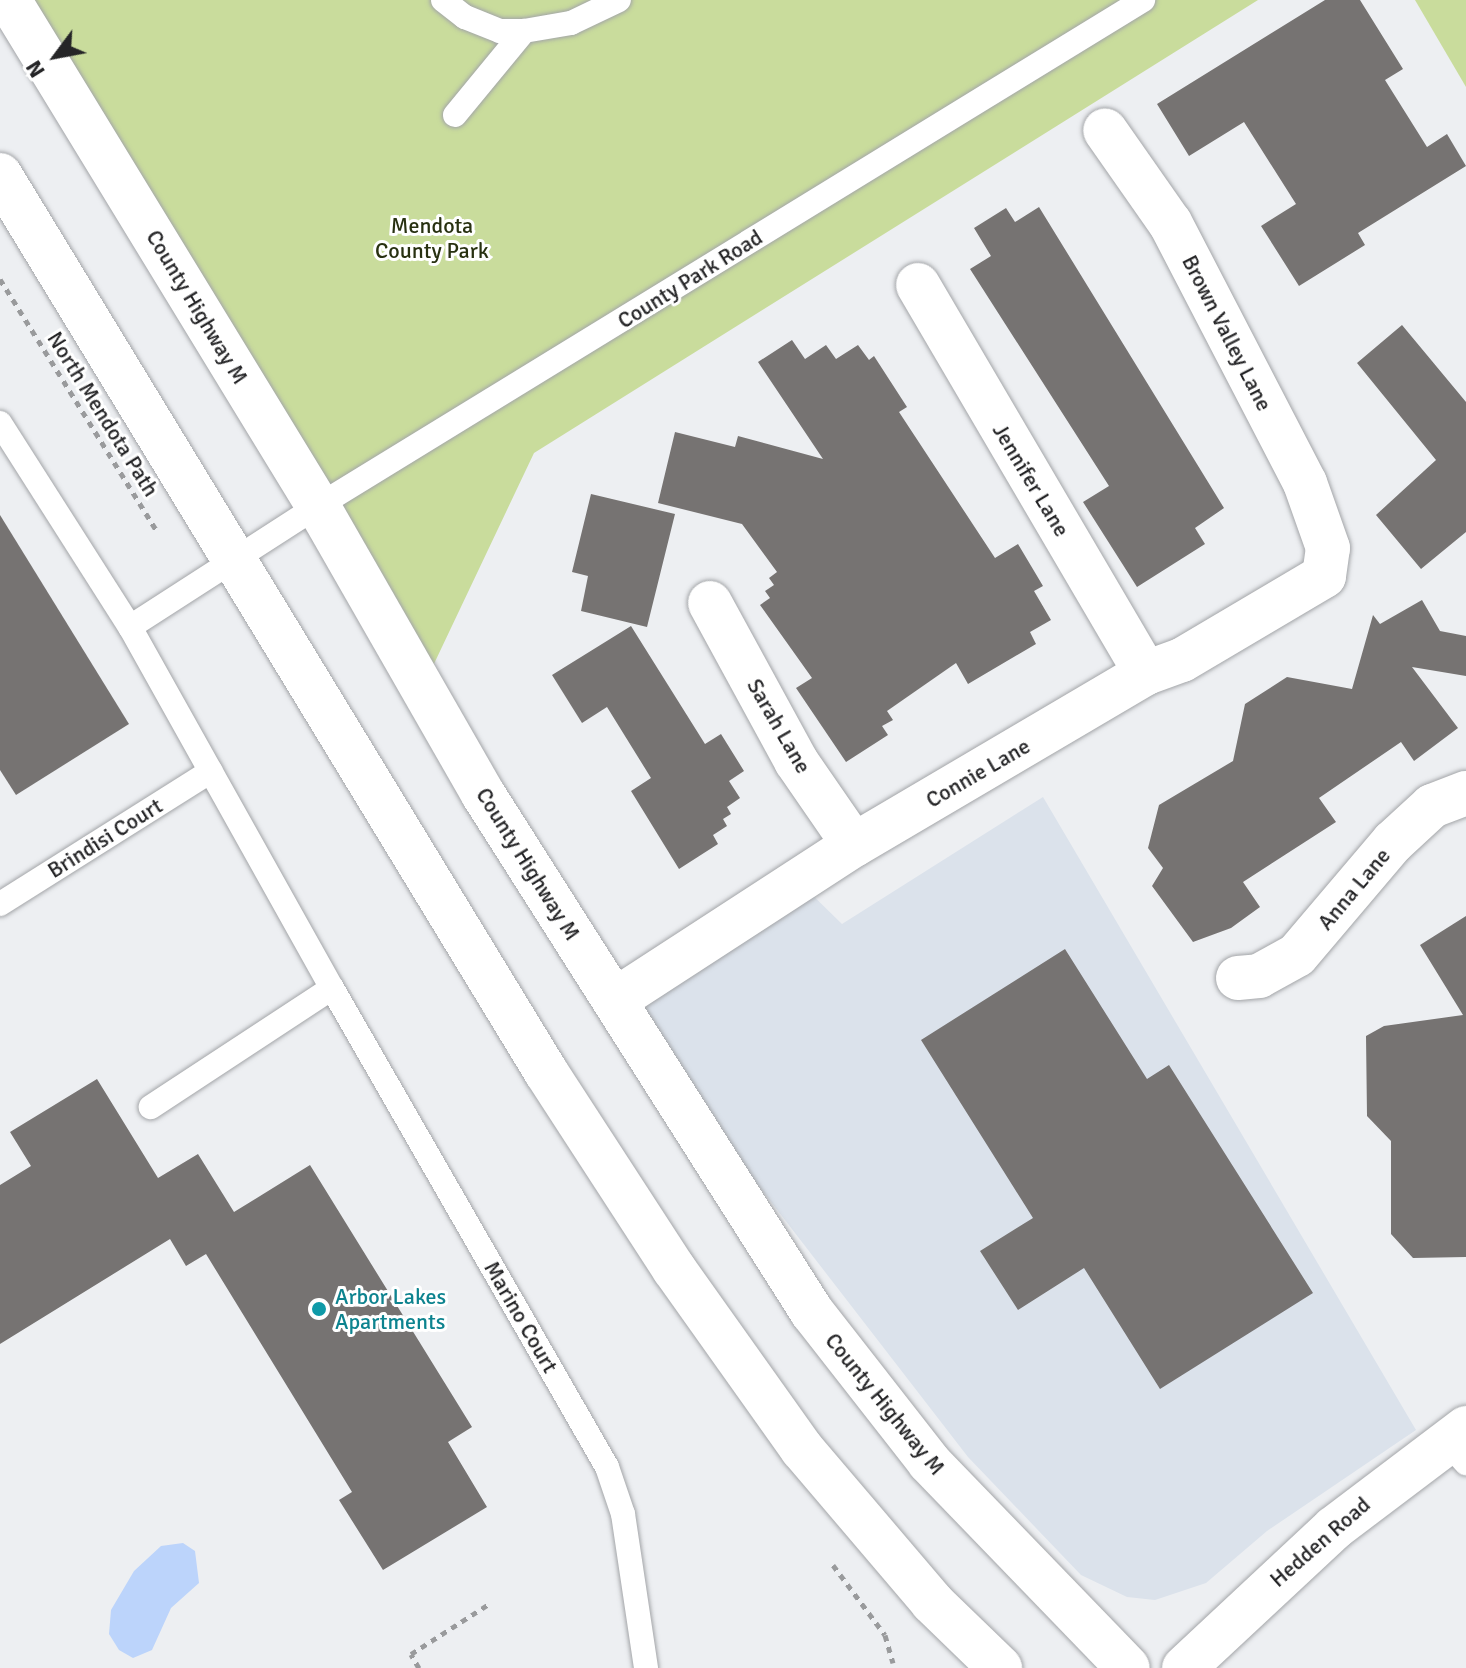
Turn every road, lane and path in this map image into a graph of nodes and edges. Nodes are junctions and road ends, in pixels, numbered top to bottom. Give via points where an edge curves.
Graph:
1 (9, 0) edge
2 (443, 0) edge
3 (619, 0) edge
4 (1143, 0) edge
5 (524, 31) junction
6 (455, 115) dead end
7 (1105, 130) dead end
8 (0, 175) edge
9 (0, 279) edge
10 (918, 285) dead end
11 (0, 423) edge
12 (318, 506) junction
13 (162, 540) dead end
14 (1328, 548) joint
15 (238, 559) junction
16 (710, 603) dead end
17 (130, 627) junction
18 (1146, 673) junction
19 (211, 771) junction
20 (1466, 793) edge
21 (854, 845) junction
22 (0, 904) edge
23 (1238, 978) dead end
24 (332, 988) junction
25 (615, 1000) junction
26 (151, 1107) dead end
27 (1459, 1444) edge
28 (489, 1604) dead end
29 (419, 1668) edge
30 (646, 1668) edge
31 (1000, 1668) edge
32 (1128, 1668) edge
33 (1184, 1668) edge

1 - 12 main road, County Highway M
2 - 5 lane via 465,17 500,31
3 - 5 lane via 571,23
4 - 12 lane, County Park Road
5 - 6 lane
7 - 14 main road, Brown Valley Lane via 1170,223 1305,483
8 - 15 main road
9 - 13 path, North Mendota Path
10 - 18 main road, Jennifer Lane
11 - 17 lane, Marino Court
12 - 15 lane, County Park Road
12 - 25 main road, County Highway M via 483,794
14 - 18 main road, Connie Lane via 1324,576 1182,660
15 - 17 lane, County Park Road
15 - 31 main road via 546,1072 760,1395 932,1602
16 - 21 main road, Sarah Lane via 796,761
17 - 19 lane, Marino Court
18 - 21 main road, Connie Lane
19 - 22 lane, Brindisi Court
19 - 24 lane, Marino Court
20 - 23 main road, Anna Lane via 1432,806 1393,842 1297,955 1259,976
21 - 25 main road, Connie Lane
24 - 26 lane
24 - 30 lane, Marino Court via 607,1467 623,1514
25 - 32 main road, County Highway M via 805,1301 863,1383 963,1499
27 - 33 main road, Hedden Road via 1334,1528
28 - 29 path via 411,1654

